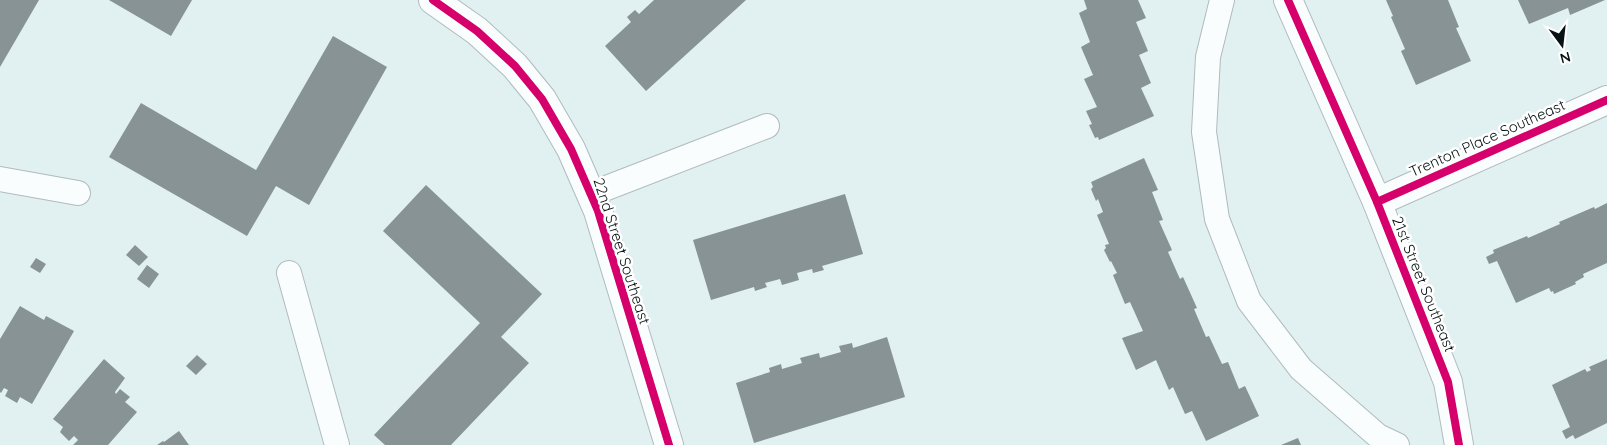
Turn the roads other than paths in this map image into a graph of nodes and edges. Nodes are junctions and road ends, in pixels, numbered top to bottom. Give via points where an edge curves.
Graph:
1 (433, 0) edge
2 (1222, 0) edge
3 (1288, 0) edge
4 (1607, 100) edge
5 (767, 126) dead end
6 (0, 179) edge
7 (78, 193) dead end
8 (591, 194) junction
9 (1377, 202) junction
10 (289, 273) dead end
11 (336, 445) edge
12 (669, 445) edge
13 (1397, 445) edge
14 (1459, 445) edge

1 - 8 street, 22nd Street Southeast via 488,41 529,82 554,118
2 - 13 lane via 1208,58 1204,132 1217,219 1245,292 1301,369 1378,436
3 - 9 street, 21st Street Southeast
4 - 9 street, Trenton Place Southeast
5 - 8 lane
6 - 7 lane
8 - 12 street, 22nd Street Southeast
9 - 14 street, 21st Street Southeast via 1448,382
10 - 11 lane

